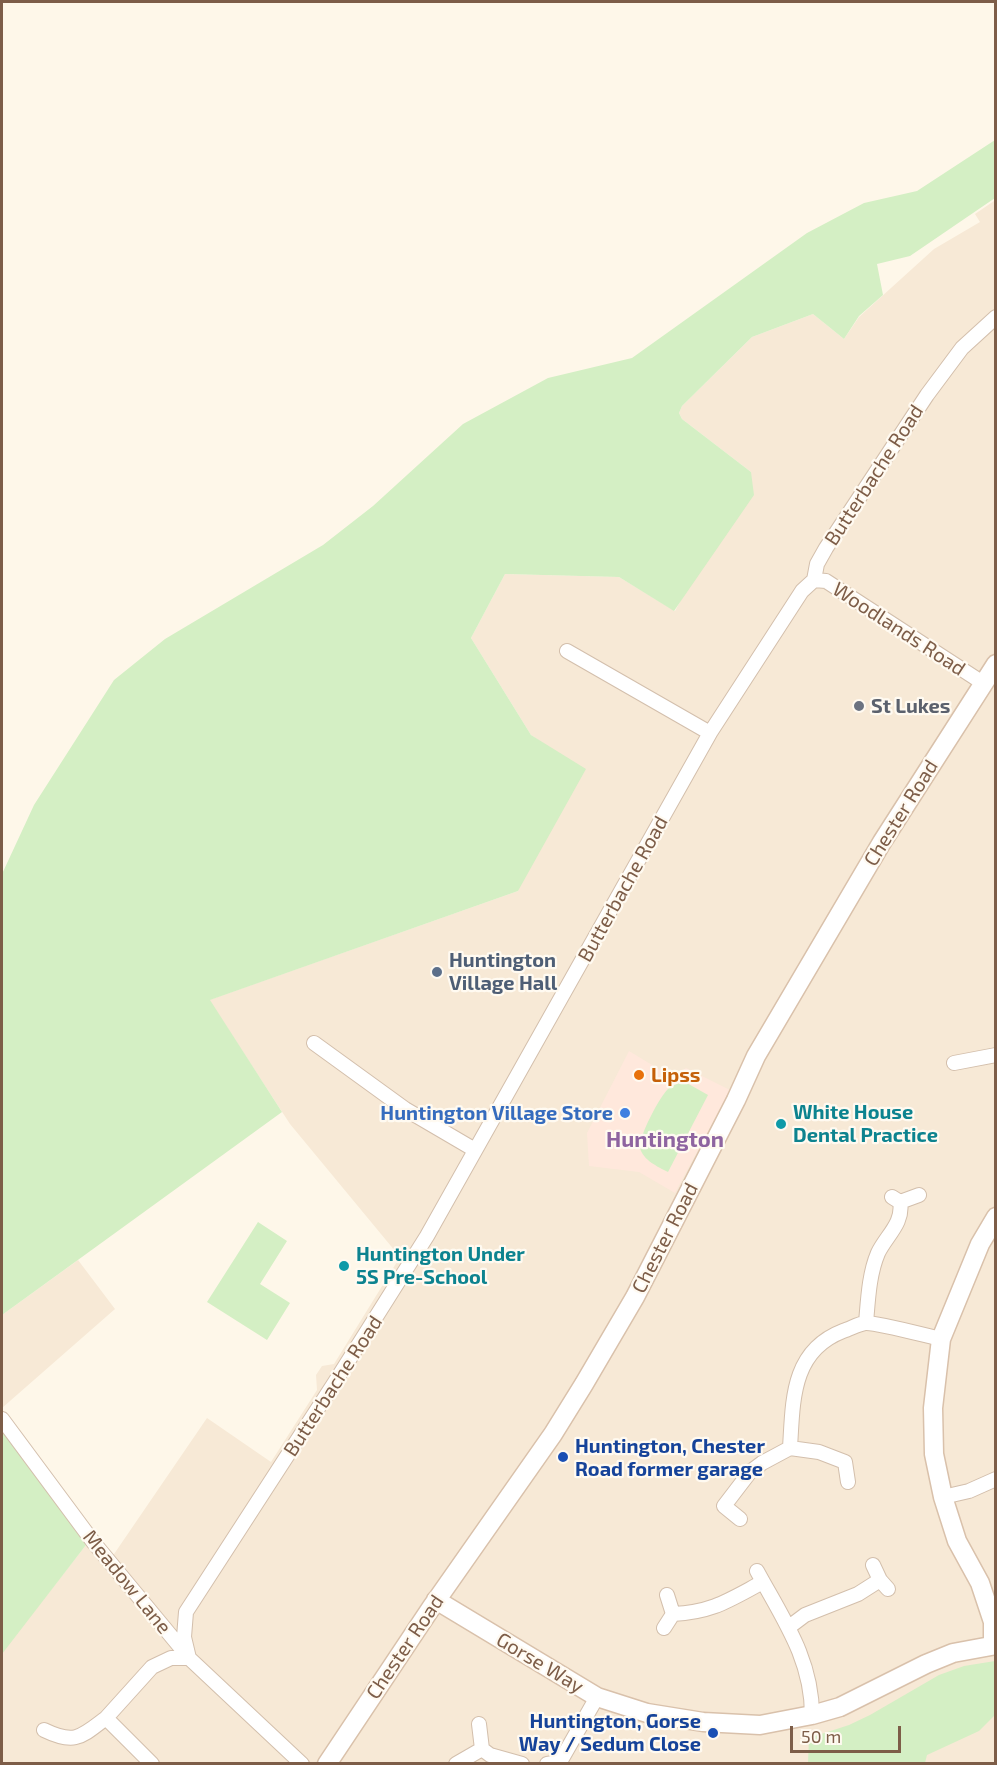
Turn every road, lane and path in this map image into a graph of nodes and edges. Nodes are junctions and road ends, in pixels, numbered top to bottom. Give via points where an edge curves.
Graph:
1 (996, 316) edge
2 (814, 580) junction
3 (567, 651) dead end
4 (996, 664) edge
5 (983, 683) junction
6 (710, 733) junction
7 (314, 1043) dead end
8 (996, 1054) edge
9 (954, 1064) dead end
10 (475, 1150) junction
11 (920, 1195) dead end
12 (996, 1217) edge
13 (866, 1323) junction
14 (941, 1339) junction
15 (2, 1419) edge
16 (790, 1448) junction
17 (996, 1479) edge
18 (848, 1482) dead end
19 (943, 1497) junction
20 (740, 1519) dead end
21 (873, 1565) dead end
22 (667, 1595) dead end
23 (436, 1600) junction
24 (673, 1614) junction
25 (789, 1627) junction
26 (664, 1628) dead end
27 (994, 1645) edge
28 (189, 1658) junction
29 (597, 1697) junction
30 (812, 1715) junction
31 (106, 1718) junction
32 (479, 1724) dead end
33 (44, 1730) dead end
34 (482, 1749) junction
35 (557, 1763) edge
36 (152, 1764) edge
37 (302, 1764) edge
38 (327, 1764) edge
39 (456, 1764) edge
40 (522, 1764) edge

1 - 2 street, Butterbache Road via 962,348 927,395 826,548
2 - 5 street, Woodlands Road via 826,581
2 - 6 street, Butterbache Road via 802,591
3 - 6 street
4 - 5 main road, Chester Road
5 - 23 main road, Chester Road via 882,842 756,1056 646,1276 584,1384
6 - 10 street, Butterbache Road
7 - 10 street via 405,1109
8 - 9 street
10 - 28 street, Butterbache Road via 386,1303 186,1612 184,1637
11 - 13 street via 896,1200 902,1210 878,1254
12 - 14 main road via 980,1244
13 - 14 street
13 - 16 street via 828,1337 810,1355 799,1375
14 - 19 main road via 933,1408 934,1454
15 - 28 street, Meadow Lane via 94,1543
16 - 18 street via 848,1456
16 - 20 street via 762,1462 717,1508
17 - 19 street
19 - 27 main road via 957,1541 980,1583 993,1622
21 - 25 street via 884,1585 805,1615
22 - 24 street
23 - 29 main road, Gorse Way
23 - 38 main road, Chester Road
24 - 25 street via 714,1608 760,1577
24 - 26 street
25 - 30 street via 803,1659 812,1694
27 - 30 main road, Gorse Way via 953,1653 840,1707
28 - 31 street, Meadow Lane via 171,1658 153,1667
28 - 37 street
29 - 30 main road, Gorse Way via 647,1713 703,1722 760,1725
29 - 35 street
31 - 33 street, Meadow Lane via 72,1739
31 - 36 street
32 - 34 street
34 - 39 street
34 - 40 street

